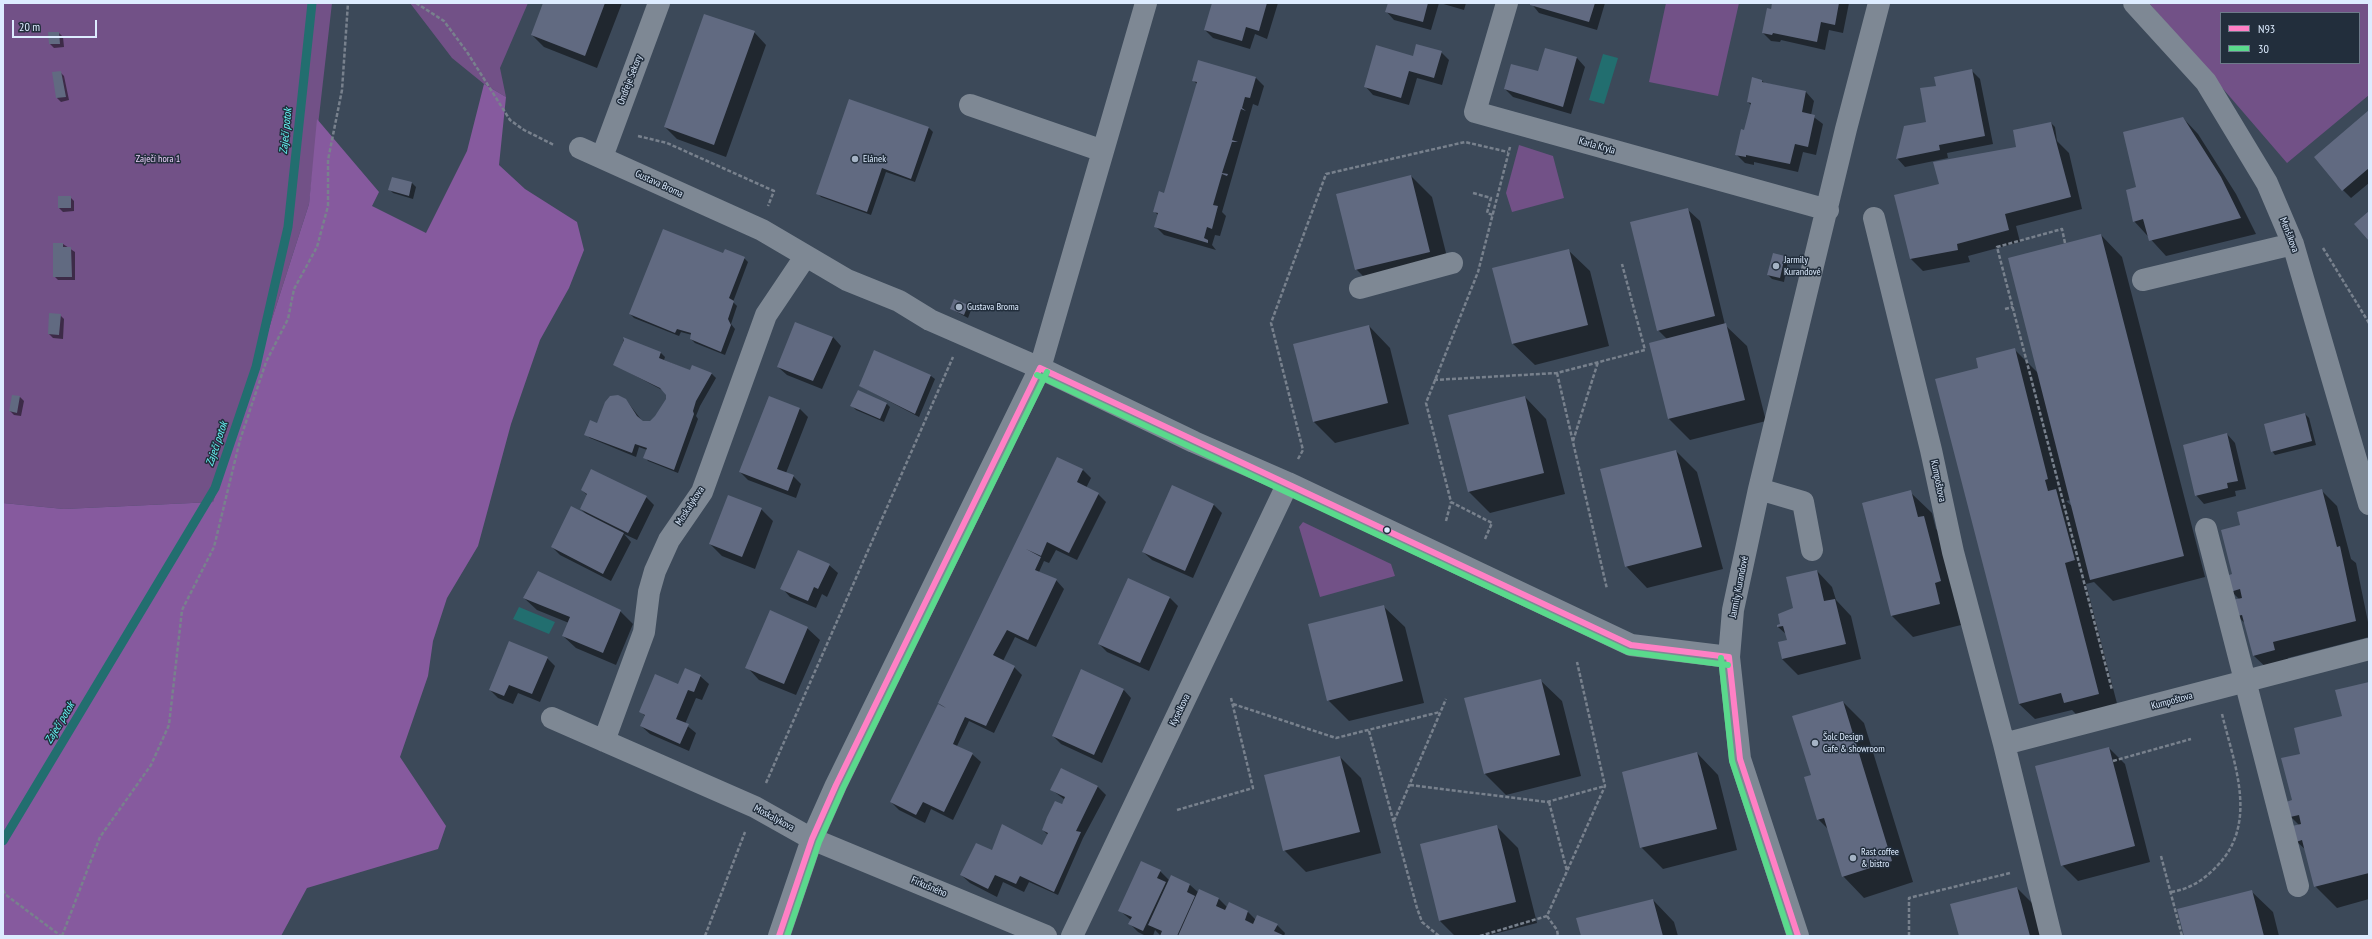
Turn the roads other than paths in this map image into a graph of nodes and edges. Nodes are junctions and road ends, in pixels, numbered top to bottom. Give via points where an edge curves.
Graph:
1 (659, 3) edge
2 (1146, 3) edge
3 (1507, 3) edge
4 (1879, 3) edge
5 (2134, 3) edge
6 (970, 105) dead end
7 (580, 148) road end
8 (1103, 151) junction
9 (602, 157) junction
10 (1828, 210) junction
11 (1874, 218) dead end
12 (2293, 244) junction
13 (804, 257) junction
14 (1452, 263) dead end
15 (2142, 280) dead end
16 (1360, 288) dead end
17 (1040, 368) junction
18 (1291, 474) junction
19 (1759, 489) junction
20 (2369, 504) edge
21 (2206, 529) dead end
22 (1812, 550) dead end
23 (2369, 649) edge
24 (1729, 657) junction
25 (2246, 681) junction
26 (552, 718) dead end
27 (604, 740) junction
28 (2004, 744) junction
29 (812, 839) junction
30 (2298, 886) dead end
31 (779, 936) edge
32 (1046, 936) edge
33 (1072, 936) edge
34 (1798, 936) edge
35 (2051, 936) edge

1 - 9 street, Ondřeje Sekory
2 - 8 street
3 - 10 street, Karla Kryla via 1475,112
4 - 10 street, Jarmily Kurandové
5 - 12 street, Menšíkova via 2206,82 2267,183
6 - 8 street
7 - 9 street, Gustava Broma
8 - 17 street
9 - 13 street, Gustava Broma via 762,230
10 - 19 street, Jarmily Kurandové
11 - 28 street, Kumpoštova via 1931,450 1953,552
12 - 15 street
12 - 20 street, Menšíkova
13 - 17 street, Gustava Broma via 847,280 899,301 930,320
13 - 27 street, Moskalykova via 766,315 702,492 669,540 655,571 649,592 644,632
14 - 16 street
17 - 18 street via 1194,442
17 - 29 street
18 - 24 street via 1631,645
18 - 33 street, Kyselkova
19 - 22 street via 1803,502
19 - 24 street, Jarmily Kurandové via 1733,610
21 - 25 street
23 - 25 street, Kumpoštova
24 - 34 street, Jarmily Kurandové via 1740,760
25 - 28 street, Kumpoštova
25 - 30 street
26 - 27 street, Moskalykova
27 - 29 street, Moskalykova via 755,807
28 - 35 street, Kumpoštova
29 - 31 street
29 - 32 street, Firkušného

